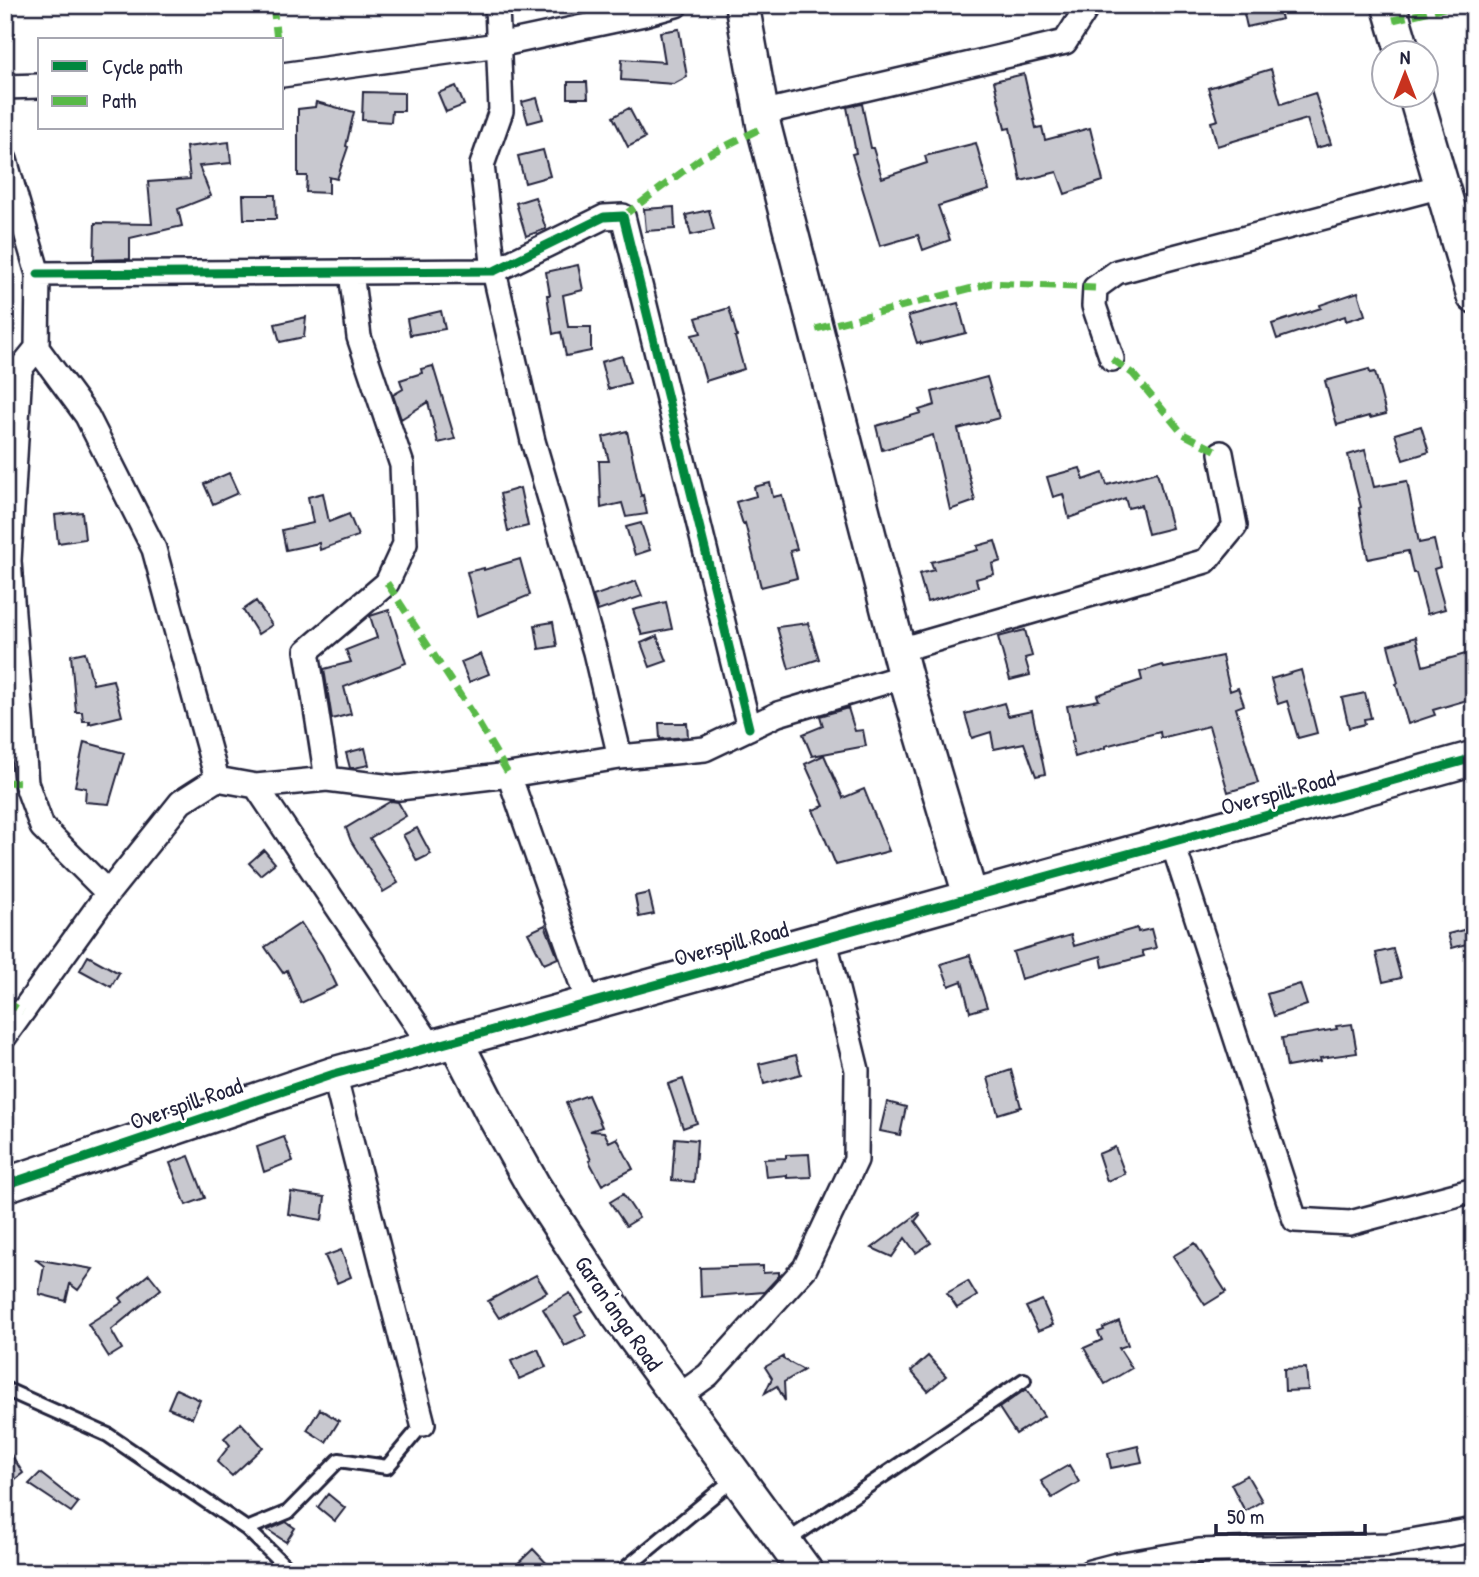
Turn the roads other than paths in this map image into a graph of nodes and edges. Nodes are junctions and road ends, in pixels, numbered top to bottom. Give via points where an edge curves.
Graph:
1 (497, 5) edge
2 (676, 5) edge
3 (742, 5) edge
4 (1086, 5) edge
5 (1389, 5) edge
6 (1399, 38) edge
7 (498, 45) junction
8 (284, 75) edge
9 (38, 86) edge
10 (5, 87) edge
11 (1419, 108) edge
12 (761, 113) junction
13 (5, 160) edge
14 (1442, 186) junction
15 (494, 271) junction
16 (351, 272) junction
17 (38, 274) junction
18 (1474, 296) edge
19 (37, 348) junction
20 (1112, 359) dead end
21 (1221, 453) dead end
22 (902, 663) junction
23 (748, 728) junction
24 (620, 757) junction
25 (1474, 758) edge
26 (509, 775) junction
27 (217, 779) junction
28 (327, 779) junction
29 (256, 786) junction
30 (1172, 841) junction
31 (108, 893) junction
32 (971, 898) junction
33 (824, 937) junction
34 (588, 1002) junction
35 (5, 1036) edge
36 (443, 1043) junction
37 (334, 1074) junction
38 (5, 1185) edge
39 (1474, 1190) edge
40 (1024, 1380) dead end
41 (5, 1389) edge
42 (678, 1397) junction
43 (423, 1424) joint
44 (736, 1477) junction
45 (247, 1529) junction
46 (1474, 1530) edge
47 (785, 1543) junction
48 (1199, 1561) edge
49 (291, 1572) edge
50 (621, 1572) edge
51 (806, 1572) edge
52 (1090, 1572) edge

1 - 7 street
2 - 7 street
3 - 12 street
4 - 12 street via 1065,42
5 - 6 street
7 - 8 street
7 - 15 street via 501,111 482,165
9 - 10 street
11 - 14 street
12 - 22 street
13 - 17 street
14 - 18 street
14 - 20 street via 1117,272 1095,288 1094,297
15 - 16 street
15 - 23 street via 604,217 623,216
15 - 24 street via 533,440 595,652
16 - 17 street
16 - 28 street via 359,337 402,465 405,544 387,583 307,651
17 - 19 street
19 - 27 street via 86,416 154,549
19 - 31 street via 20,369 9,561 26,783 42,827
21 - 22 street via 1235,526 1206,561
22 - 23 street
22 - 32 street
23 - 24 street via 705,749
24 - 26 street
25 - 30 street, Overspill Road
26 - 28 street via 399,788
26 - 34 street
27 - 29 street
27 - 31 street via 181,802
28 - 29 street
29 - 36 street
30 - 32 street, Overspill Road
30 - 39 street via 1294,1220 1350,1223
31 - 35 street
32 - 33 street, Overspill Road
33 - 34 street, Overspill Road
33 - 42 street via 857,1070 856,1160 805,1268 708,1375
34 - 36 street, Overspill Road
36 - 37 street, Overspill Road
36 - 42 street, Garan'anga Road via 492,1112 534,1187 618,1315
37 - 38 street, Overspill Road
37 - 43 street
40 - 47 lane
41 - 45 lane via 108,1435
42 - 44 street, Garan'anga Road
43 - 45 lane via 387,1467 339,1460 288,1512
44 - 47 street, Garan'anga Road
44 - 50 lane
45 - 49 lane
46 - 48 street via 1388,1545
47 - 51 street, Garan'anga Road
48 - 52 street via 1117,1565

